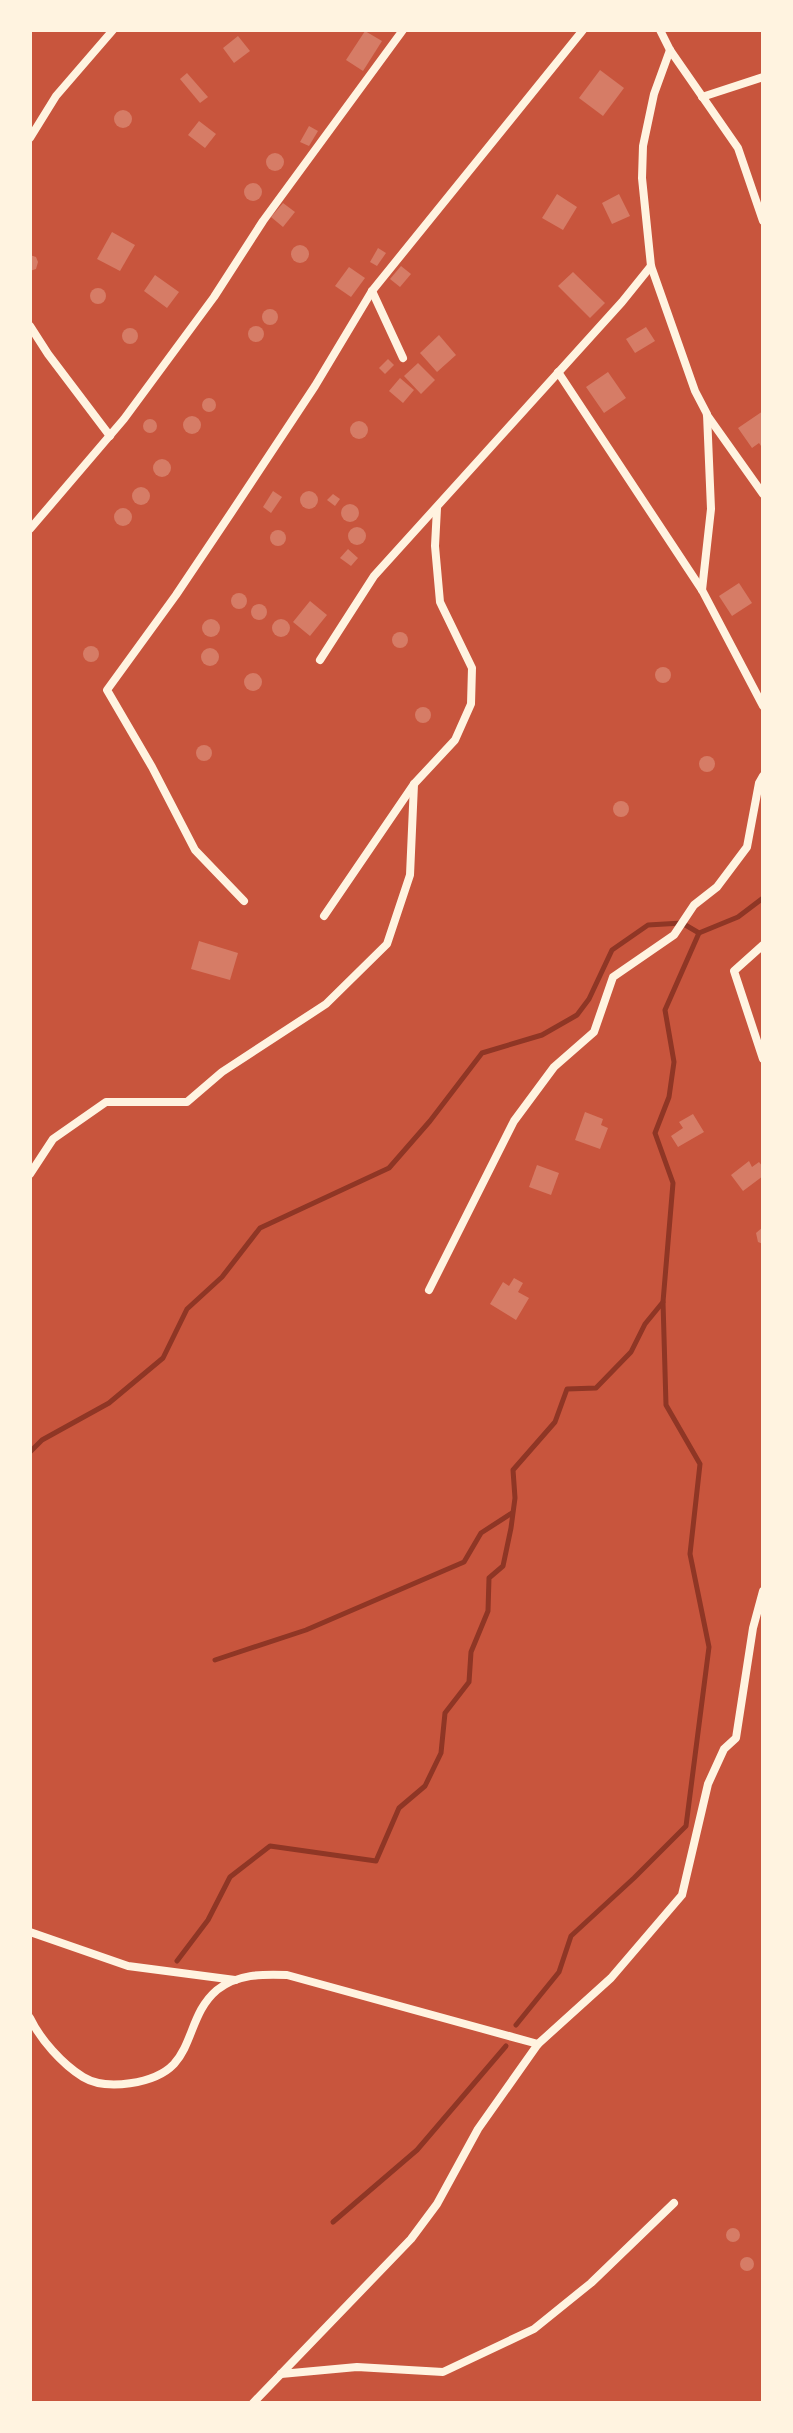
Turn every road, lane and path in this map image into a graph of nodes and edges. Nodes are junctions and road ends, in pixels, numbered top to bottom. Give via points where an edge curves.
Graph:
1 (113, 30) edge
2 (403, 30) edge
3 (583, 30) edge
4 (660, 30) edge
5 (670, 50) junction
6 (763, 77) edge
7 (702, 97) junction
8 (30, 138) edge
9 (763, 221) edge
10 (651, 266) junction
11 (372, 291) junction
12 (30, 326) edge
13 (403, 358) dead end
14 (558, 372) junction
15 (707, 414) junction
16 (110, 436) junction
17 (763, 494) edge
18 (437, 507) junction
19 (30, 529) edge
20 (702, 590) junction
21 (320, 660) dead end
22 (763, 706) edge
23 (763, 776) edge
24 (414, 784) junction
25 (244, 901) dead end
26 (324, 916) dead end
27 (763, 945) edge
28 (763, 1059) edge
29 (30, 1174) edge
30 (429, 1290) dead end
31 (763, 1591) edge
32 (30, 1932) edge
33 (235, 1980) junction
34 (30, 2018) edge
35 (538, 2044) junction
36 (674, 2203) dead end
37 (281, 2374) junction
38 (253, 2403) edge

1 - 8 street via 56,96
2 - 16 street
3 - 11 street
4 - 5 street
5 - 7 street
5 - 10 street via 643,146
6 - 7 street
7 - 9 street via 738,148
10 - 14 street
10 - 15 street
11 - 13 street
11 - 25 street via 231,513 107,690 195,850
12 - 16 street
14 - 18 street
14 - 20 street
15 - 17 street
15 - 20 street via 711,509
16 - 19 street
18 - 21 street via 374,576
18 - 24 street via 440,602 472,668 471,704 455,740
20 - 22 street
23 - 30 street via 747,847 674,935 613,977 594,1032 554,1067 514,1121
24 - 26 street
24 - 29 street via 410,875 387,944 326,1004 222,1072 187,1102 106,1102 53,1139
27 - 28 street via 734,971
31 - 35 street via 736,1738 724,1749 708,1784 682,1895 611,1978
32 - 33 street via 128,1966
33 - 34 street via 202,2006 175,2063 154,2077 122,2085 84,2078 37,2032
33 - 35 street via 255,1974 287,1975
35 - 37 street via 411,2239
36 - 37 street via 534,2329 443,2372 357,2367
37 - 38 street

